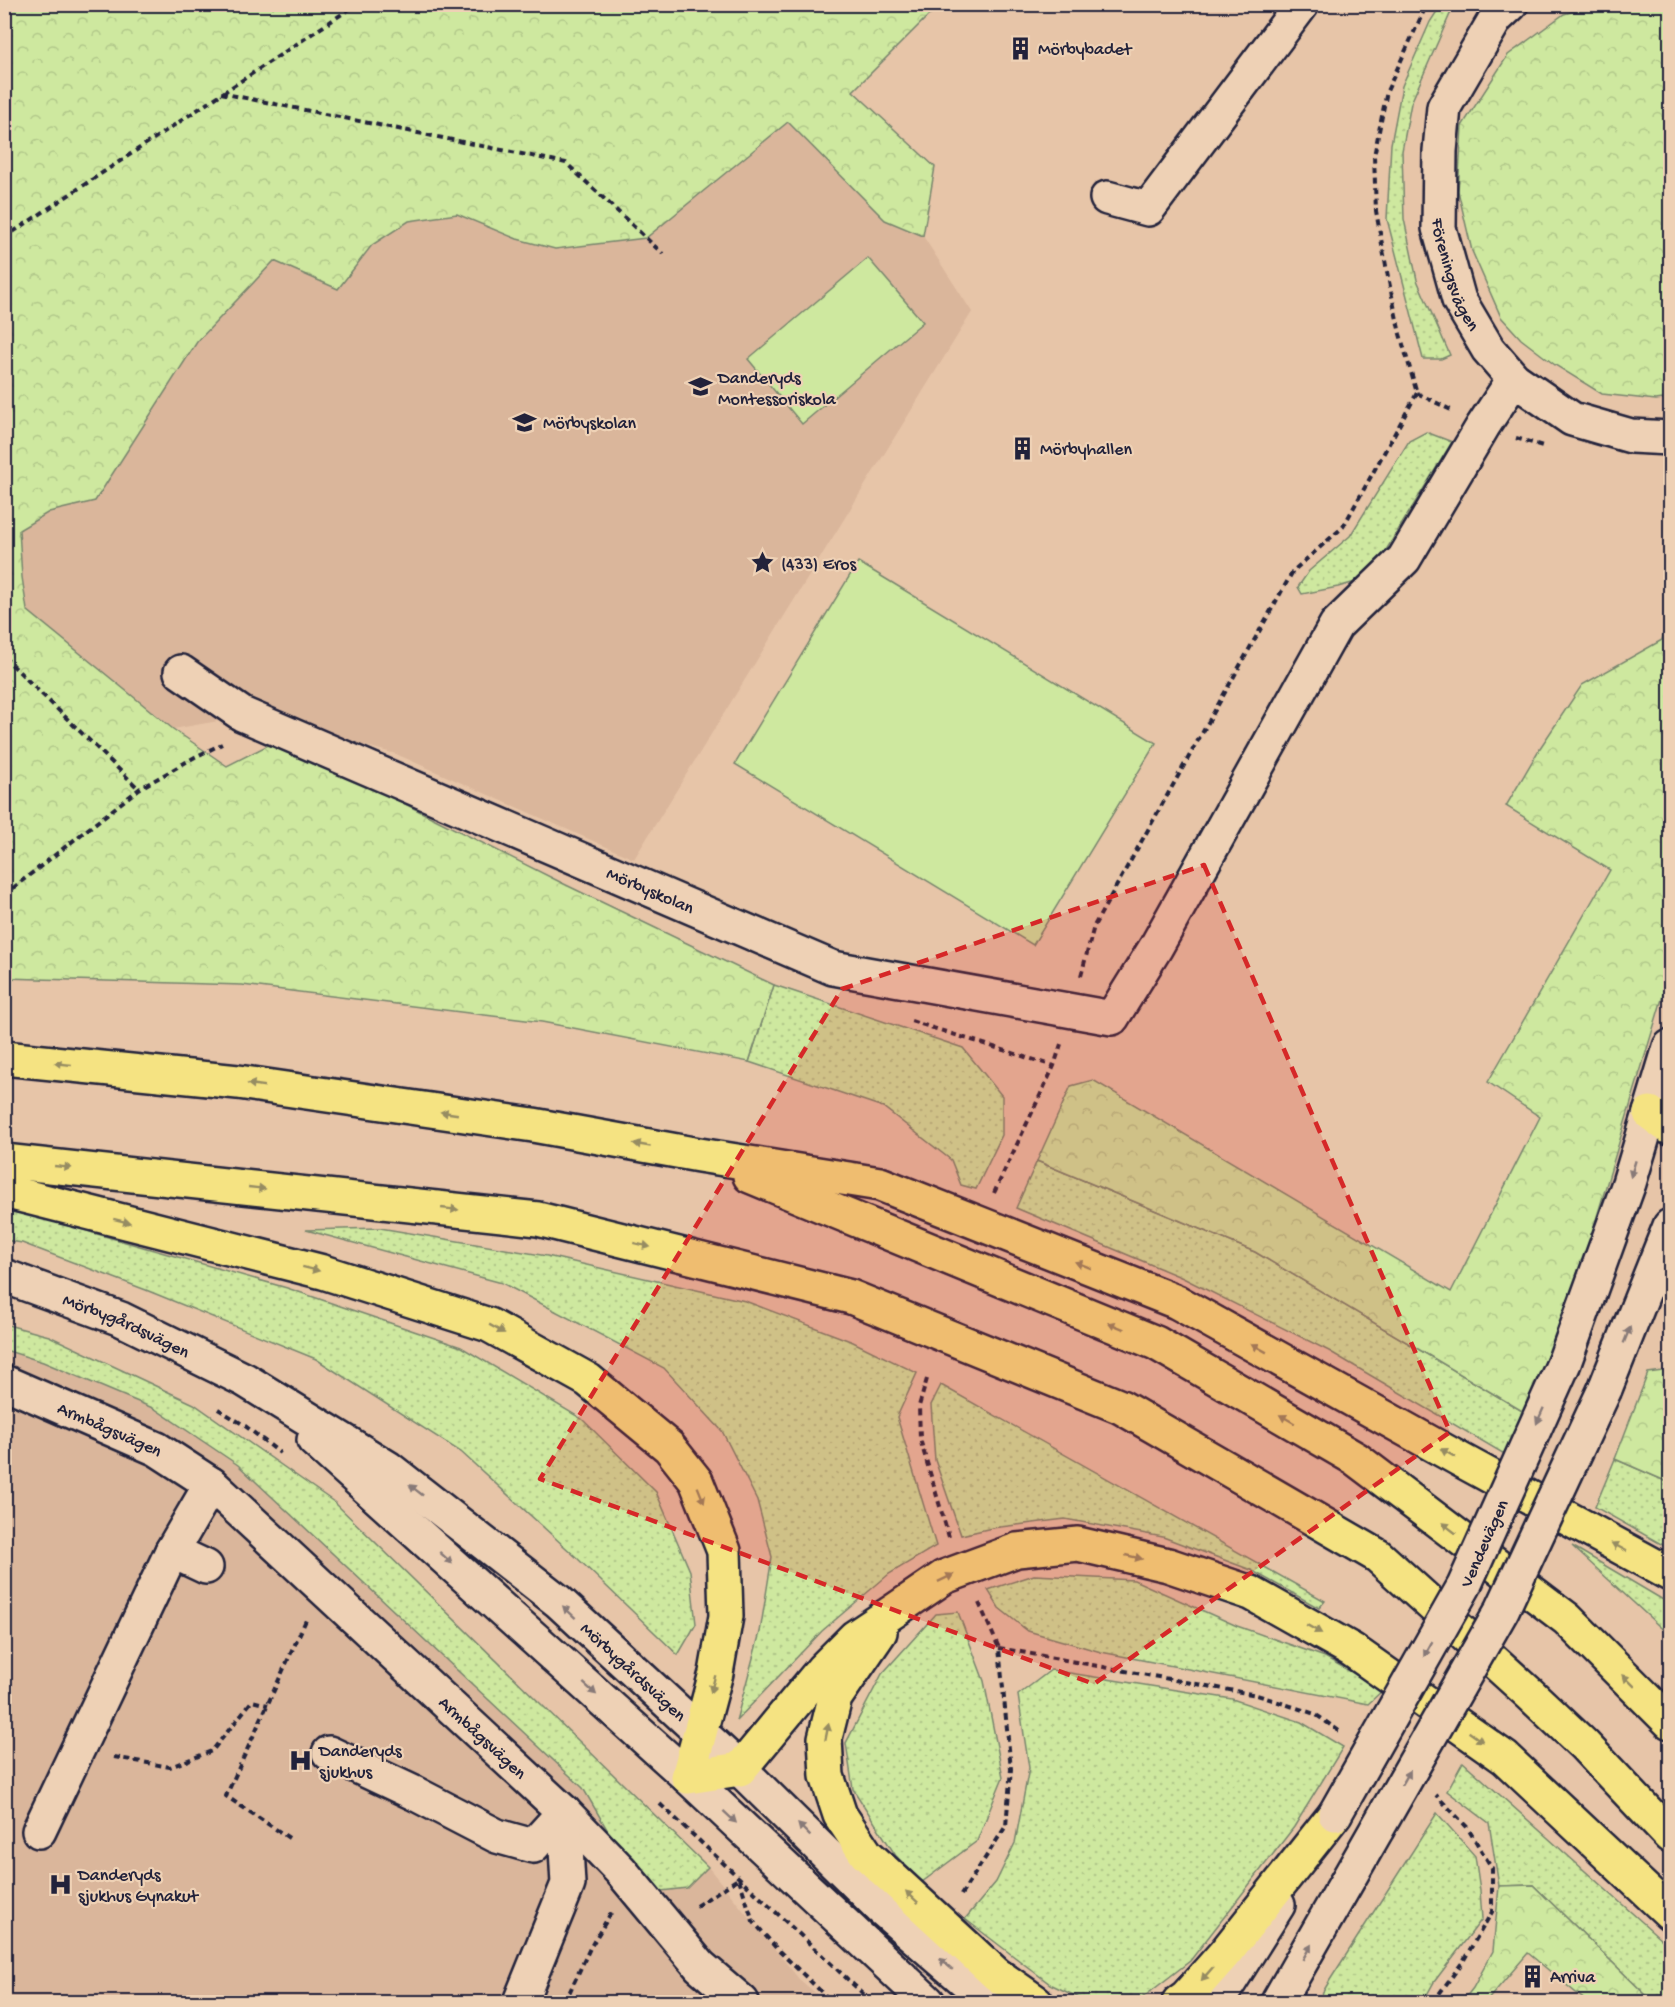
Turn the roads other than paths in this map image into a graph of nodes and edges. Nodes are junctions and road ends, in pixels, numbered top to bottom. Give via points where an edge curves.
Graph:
1 (1302, 4) edge
2 (1511, 4) edge
3 (1107, 198) dead end
4 (1514, 379) junction
5 (1671, 438) edge
6 (181, 672) dead end
7 (1671, 1047) edge
8 (4, 1059) edge
9 (1664, 1118) edge
10 (699, 1155) junction
11 (4, 1161) edge
12 (4, 1191) edge
13 (1671, 1226) edge
14 (4, 1276) edge
15 (245, 1380) junction
16 (4, 1382) edge
17 (211, 1484) junction
18 (172, 1551) junction
19 (206, 1567) dead end
20 (1671, 1574) edge
21 (897, 1609) junction
22 (1671, 1722) edge
23 (700, 1732) junction
24 (329, 1753) dead end
25 (740, 1769) junction
26 (688, 1776) junction
27 (564, 1812) junction
28 (1335, 1814) junction
29 (39, 1831) dead end
30 (1671, 1836) edge
31 (1671, 1913) edge
32 (520, 2002) edge
33 (742, 2002) edge
34 (928, 2002) edge
35 (990, 2002) edge
36 (1036, 2002) edge
37 (1179, 2002) edge
38 (1217, 2002) edge
39 (1278, 2002) edge

1 - 3 street via 1148,209
2 - 4 street, Föreningsvägen via 1496,18 1444,107 1438,228 1459,300 1488,349
4 - 5 street, Föreningsvägen via 1572,419 1631,436
4 - 6 street, Mörbyskolan via 1404,559 1336,625 1112,1018 833,968 242,714
7 - 9 street, Vendevägen
10 -> 8 highway via 533,1125 238,1082
9 -> 28 street, Vendevägen, bridge via 1629,1183 1564,1363 1464,1586
20 -> 10 highway via 1177,1302 880,1184
22 -> 10 highway via 1567,1619 1356,1459 1156,1343
11 -> 30 highway via 538,1219 862,1301 1121,1407 1378,1556 1577,1738
12 -> 23 highway via 323,1272 489,1325 588,1380 676,1455 696,1481 724,1551 726,1616
39 -> 13 street, bridge via 1502,1610 1605,1389
14 - 15 street, Mörbygårdsvägen via 121,1319
23 -> 15 street, Mörbygårdsvägen via 558,1601 388,1468
15 -> 26 street, Mörbygårdsvägen
16 - 17 street, Armbågsvägen via 157,1449
17 - 18 street
17 - 27 street, Armbågsvägen
18 - 19 street
18 - 29 street
21 - 25 highway via 855,1637 822,1670
21 -> 31 highway via 944,1577 1017,1550 1078,1544 1168,1565 1251,1593 1352,1650 1505,1758
36 -> 21 highway via 996,1974 866,1854 840,1815 827,1776 825,1738 835,1698
23 - 25 street, Mörbygårdsvägen
23 - 26 highway
24 - 27 street via 497,1836 533,1846
25 - 26 highway
35 -> 25 street, Mörbygårdsvägen via 881,1908
26 -> 34 street, Mörbygårdsvägen
27 - 32 street via 568,1884
27 - 33 street, Armbågsvägen via 621,1871 700,1966
28 -> 37 highway via 1225,1953
28 - 38 street, Vendevägen

